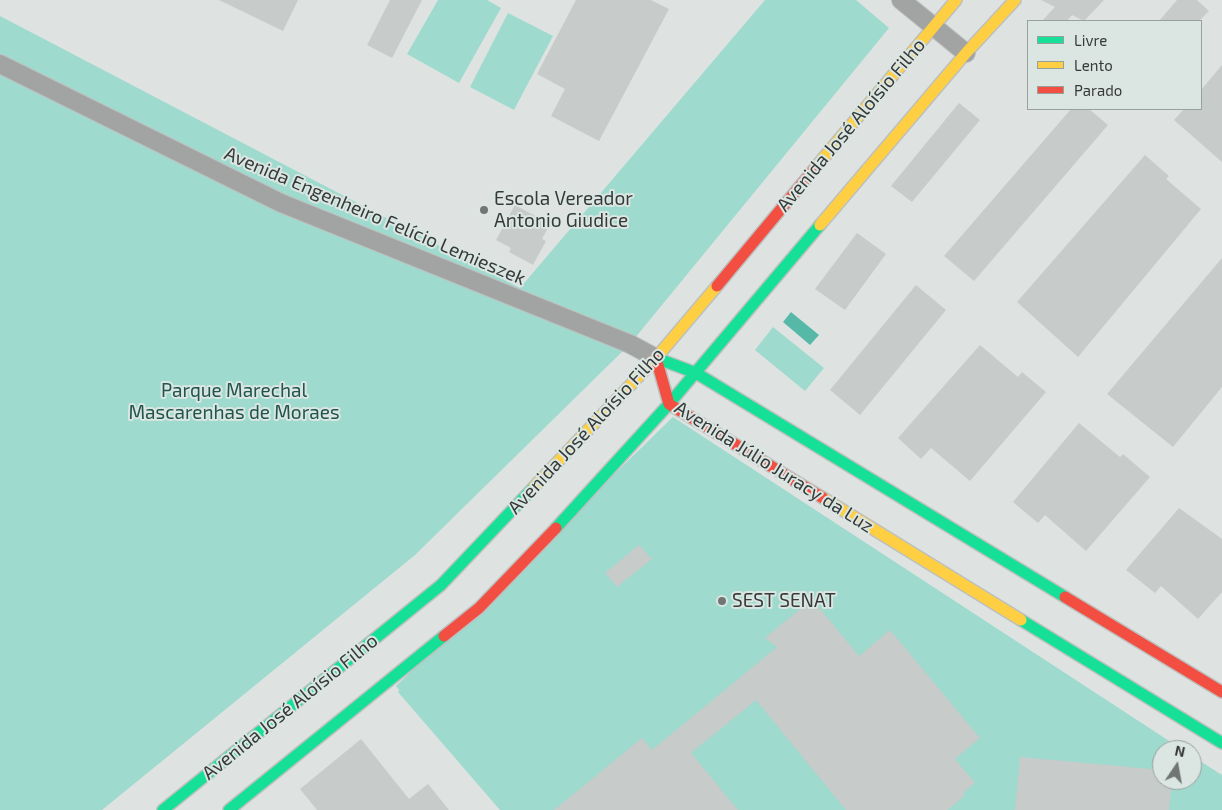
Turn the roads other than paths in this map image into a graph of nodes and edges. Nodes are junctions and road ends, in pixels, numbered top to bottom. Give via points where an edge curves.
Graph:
1 (901, 0) edge
2 (956, 0) edge
3 (1015, 0) edge
4 (933, 28) junction
5 (966, 53) junction
6 (0, 64) edge
7 (656, 358) junction
8 (696, 373) junction
9 (669, 404) junction
10 (1222, 692) edge
11 (1222, 743) edge
12 (163, 810) edge
13 (229, 810) edge

1 - 4 street
2 - 4 street, Avenida José Aloísio Filho
3 - 5 street
4 - 5 street
4 - 7 street, Avenida José Aloísio Filho
5 - 8 street
6 - 7 street, Avenida Engenheiro Felício Lemieszek via 280,203 630,344
7 - 8 street, Avenida Júlio Juracy da Luz
7 - 9 street, Avenida Júlio Juracy da Luz
7 - 12 street, Avenida José Aloísio Filho via 441,585
8 - 9 street
8 - 10 street, Avenida Júlio Juracy da Luz
9 - 11 street, Avenida Júlio Juracy da Luz
9 - 13 street via 575,509 479,608

